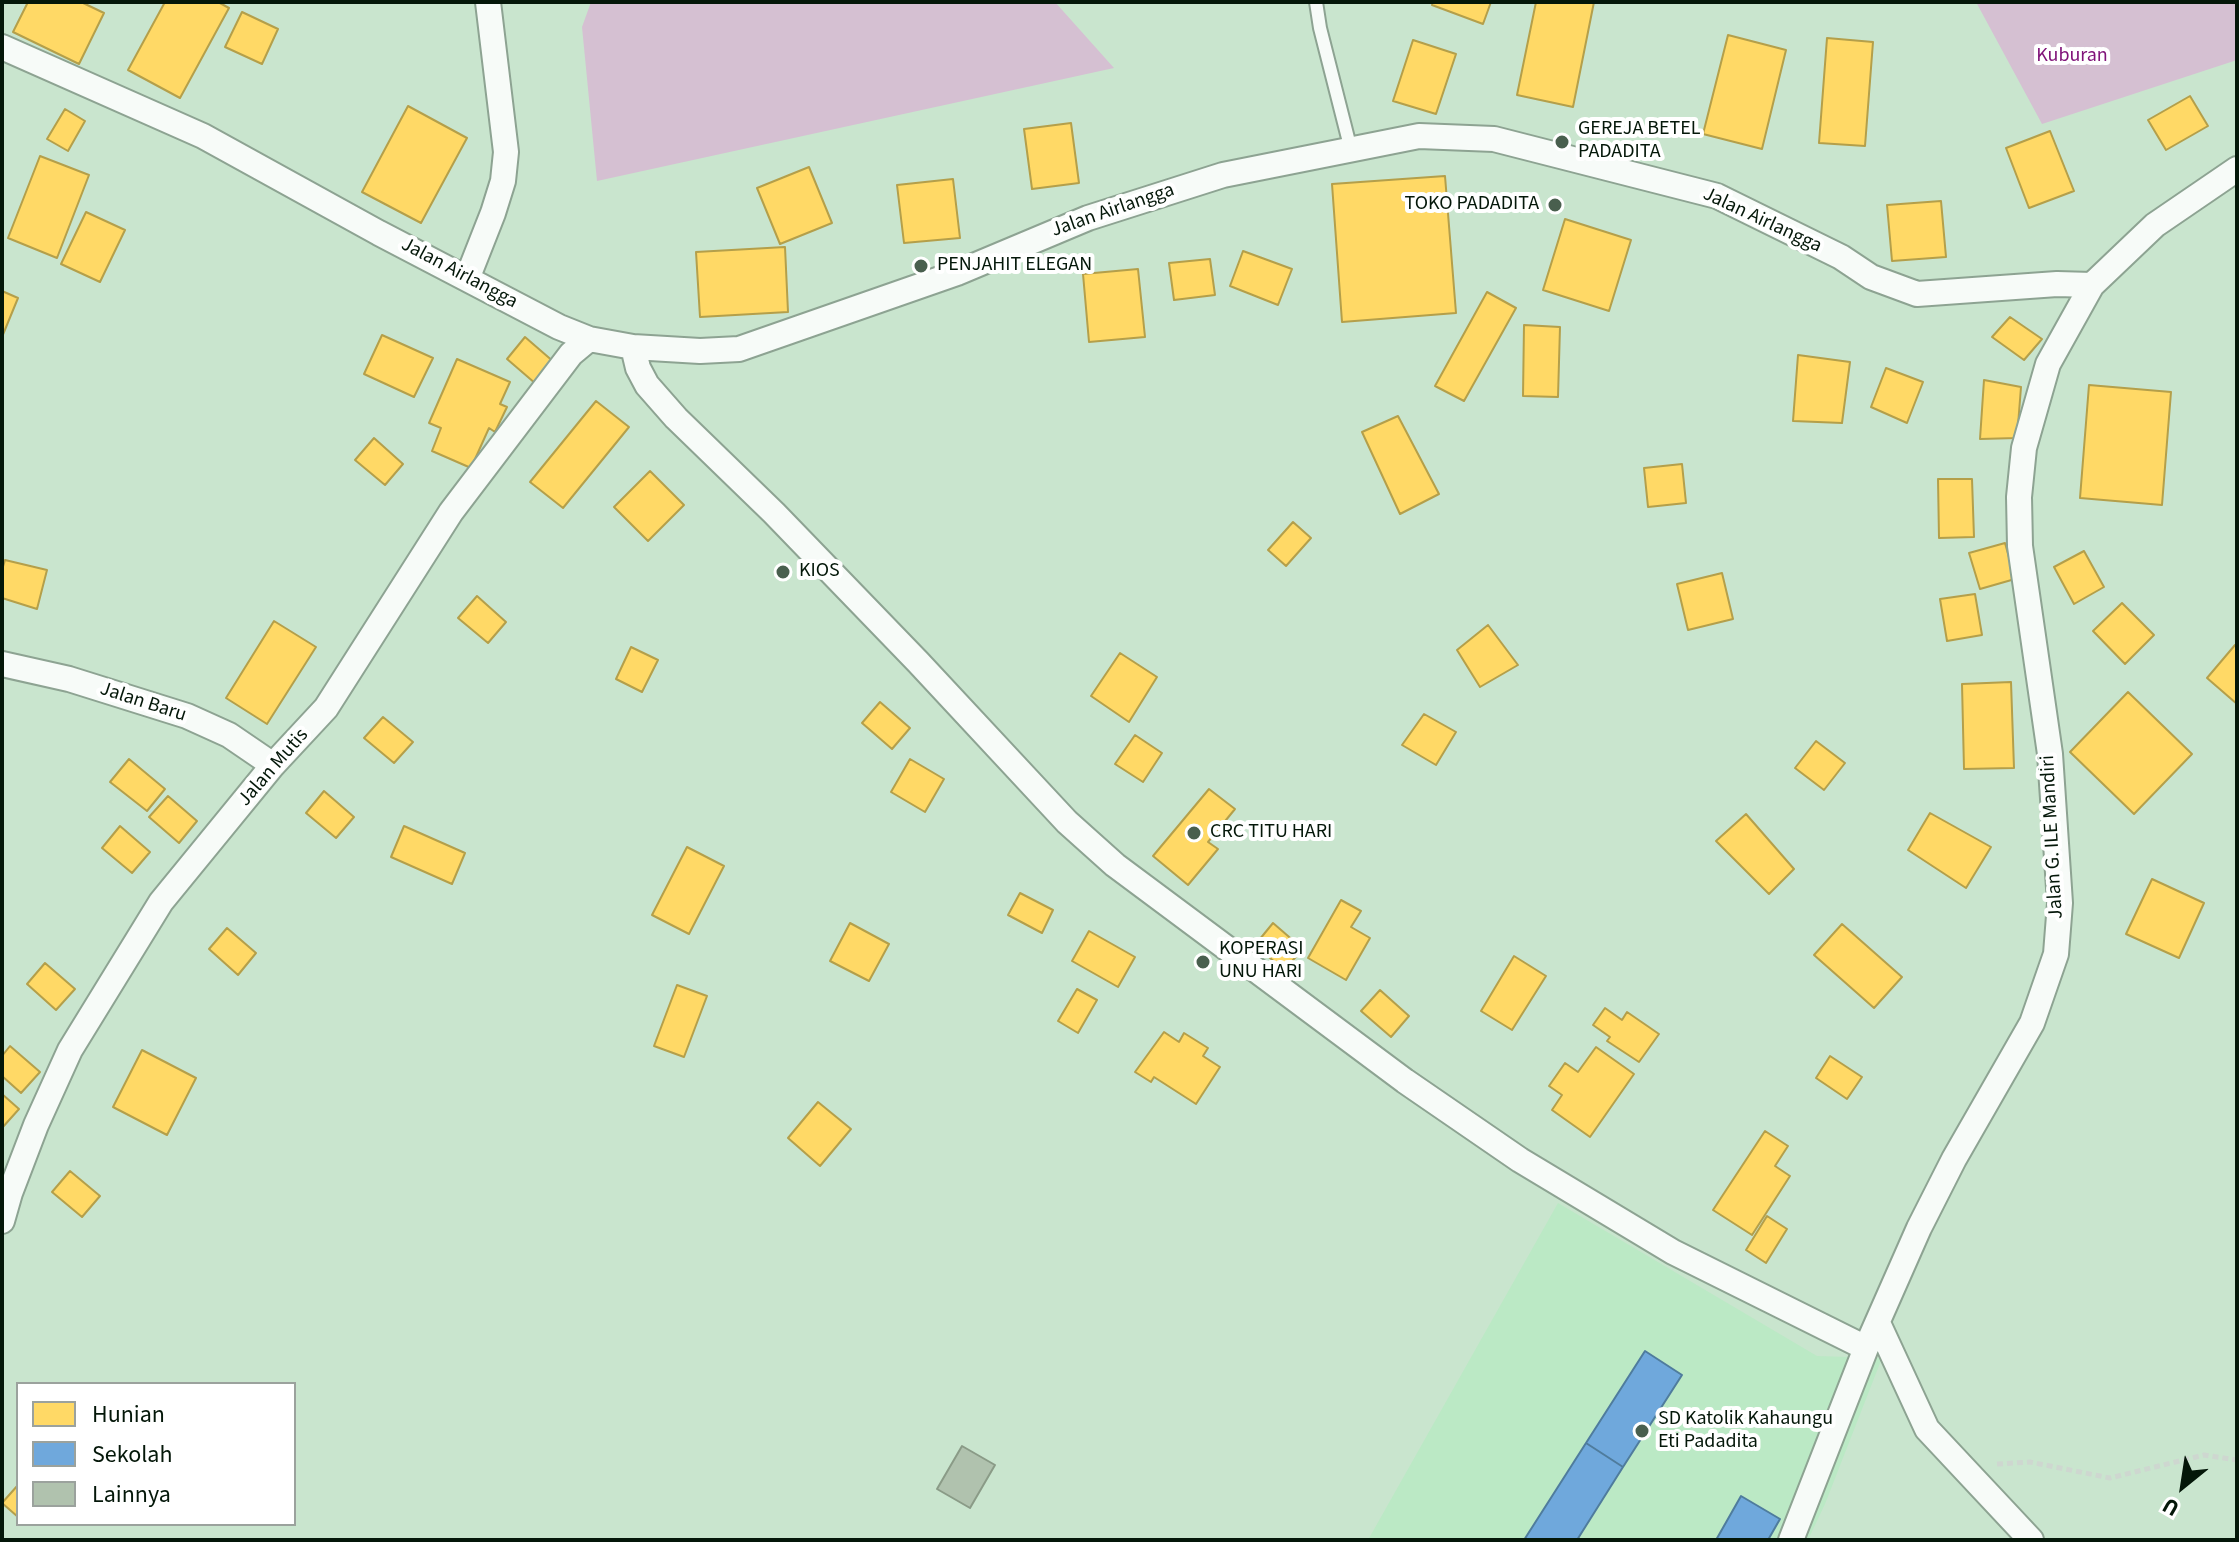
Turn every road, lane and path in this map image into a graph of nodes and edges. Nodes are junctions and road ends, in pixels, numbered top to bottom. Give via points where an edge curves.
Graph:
1 (488, 2) edge
2 (1316, 2) edge
3 (2, 47) edge
4 (1351, 150) junction
5 (2237, 169) edge
6 (467, 279) junction
7 (2092, 285) junction
8 (589, 339) junction
9 (633, 347) junction
10 (2, 664) edge
11 (273, 765) junction
12 (2, 1221) edge
13 (1878, 1323) junction
14 (1866, 1348) junction
15 (2237, 1460) edge
16 (1987, 1461) dead end
17 (1791, 1540) edge
18 (2031, 1540) edge

1 - 6 street via 506,152 503,181
2 - 4 lane
3 - 6 street, Jalan Airlangga via 203,136
4 - 7 street, Jalan Airlangga via 1419,136 1494,139 1691,189 1756,213 1871,277 1917,294
4 - 9 street, Jalan Airlangga via 1186,186 739,349
5 - 7 street via 2155,225
6 - 8 street, Jalan Airlangga
7 - 13 street, Jalan G. ILE Mandiri via 2048,364 2024,448 2019,497 2020,546 2050,754 2060,903 2056,954 2032,1023 1954,1159
8 - 9 street, Jalan Airlangga
8 - 11 street, Jalan Mutis via 571,354 451,512 326,708
9 - 14 street via 647,385 676,418 774,513 1067,822 1115,865 1520,1160 1673,1252
10 - 11 street, Jalan Baru via 187,716 229,735
11 - 12 street, Jalan Mutis via 161,902 109,984 36,1125
13 - 14 street, Jalan G. ILE Mandiri
13 - 18 street via 1927,1429
14 - 17 street, Jalan G. ILE Mandiri
15 - 16 path via 2204,1455 2110,1478 2030,1462

